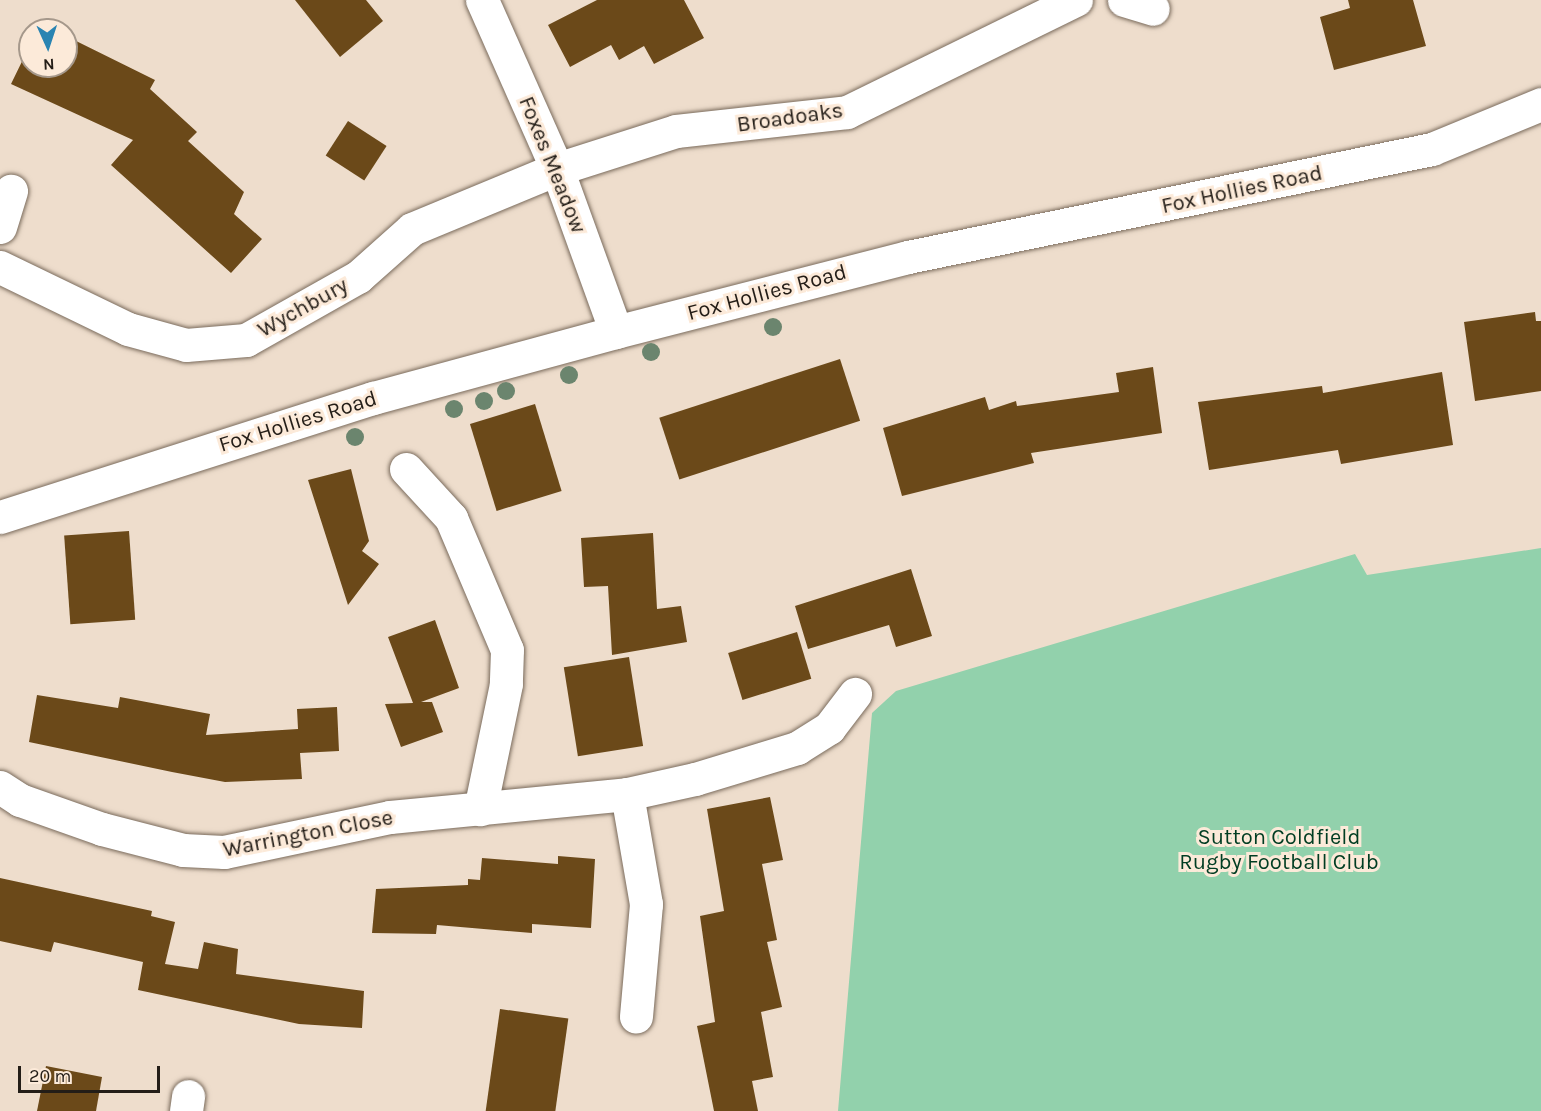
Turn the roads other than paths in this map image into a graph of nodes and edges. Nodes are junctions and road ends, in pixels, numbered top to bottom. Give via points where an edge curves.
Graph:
1 (482, 0) edge
2 (1076, 0) edge
3 (1541, 104) edge
4 (557, 169) junction
5 (11, 190) dead end
6 (0, 227) edge
7 (0, 267) edge
8 (616, 332) junction
9 (406, 469) dead end
10 (0, 517) edge
11 (855, 694) dead end
12 (0, 787) edge
13 (627, 794) junction
14 (480, 809) junction
15 (636, 1017) dead end

1 - 4 street, Foxes Meadow
2 - 4 street, Broadoaks via 847,112 676,131
3 - 8 street, Fox Hollies Road via 1432,148 908,257
4 - 7 street, Wychbury via 412,229 358,277 246,340 186,345 128,329
4 - 8 street, Foxes Meadow
5 - 6 street
8 - 10 street, Fox Hollies Road via 373,398
9 - 14 street via 451,518 507,650 506,684
11 - 13 street, Warrington Close via 829,728 797,748 695,779
12 - 14 street, Warrington Close via 20,800 102,829 183,849 224,852 390,817
13 - 14 street, Warrington Close
13 - 15 street via 646,904

